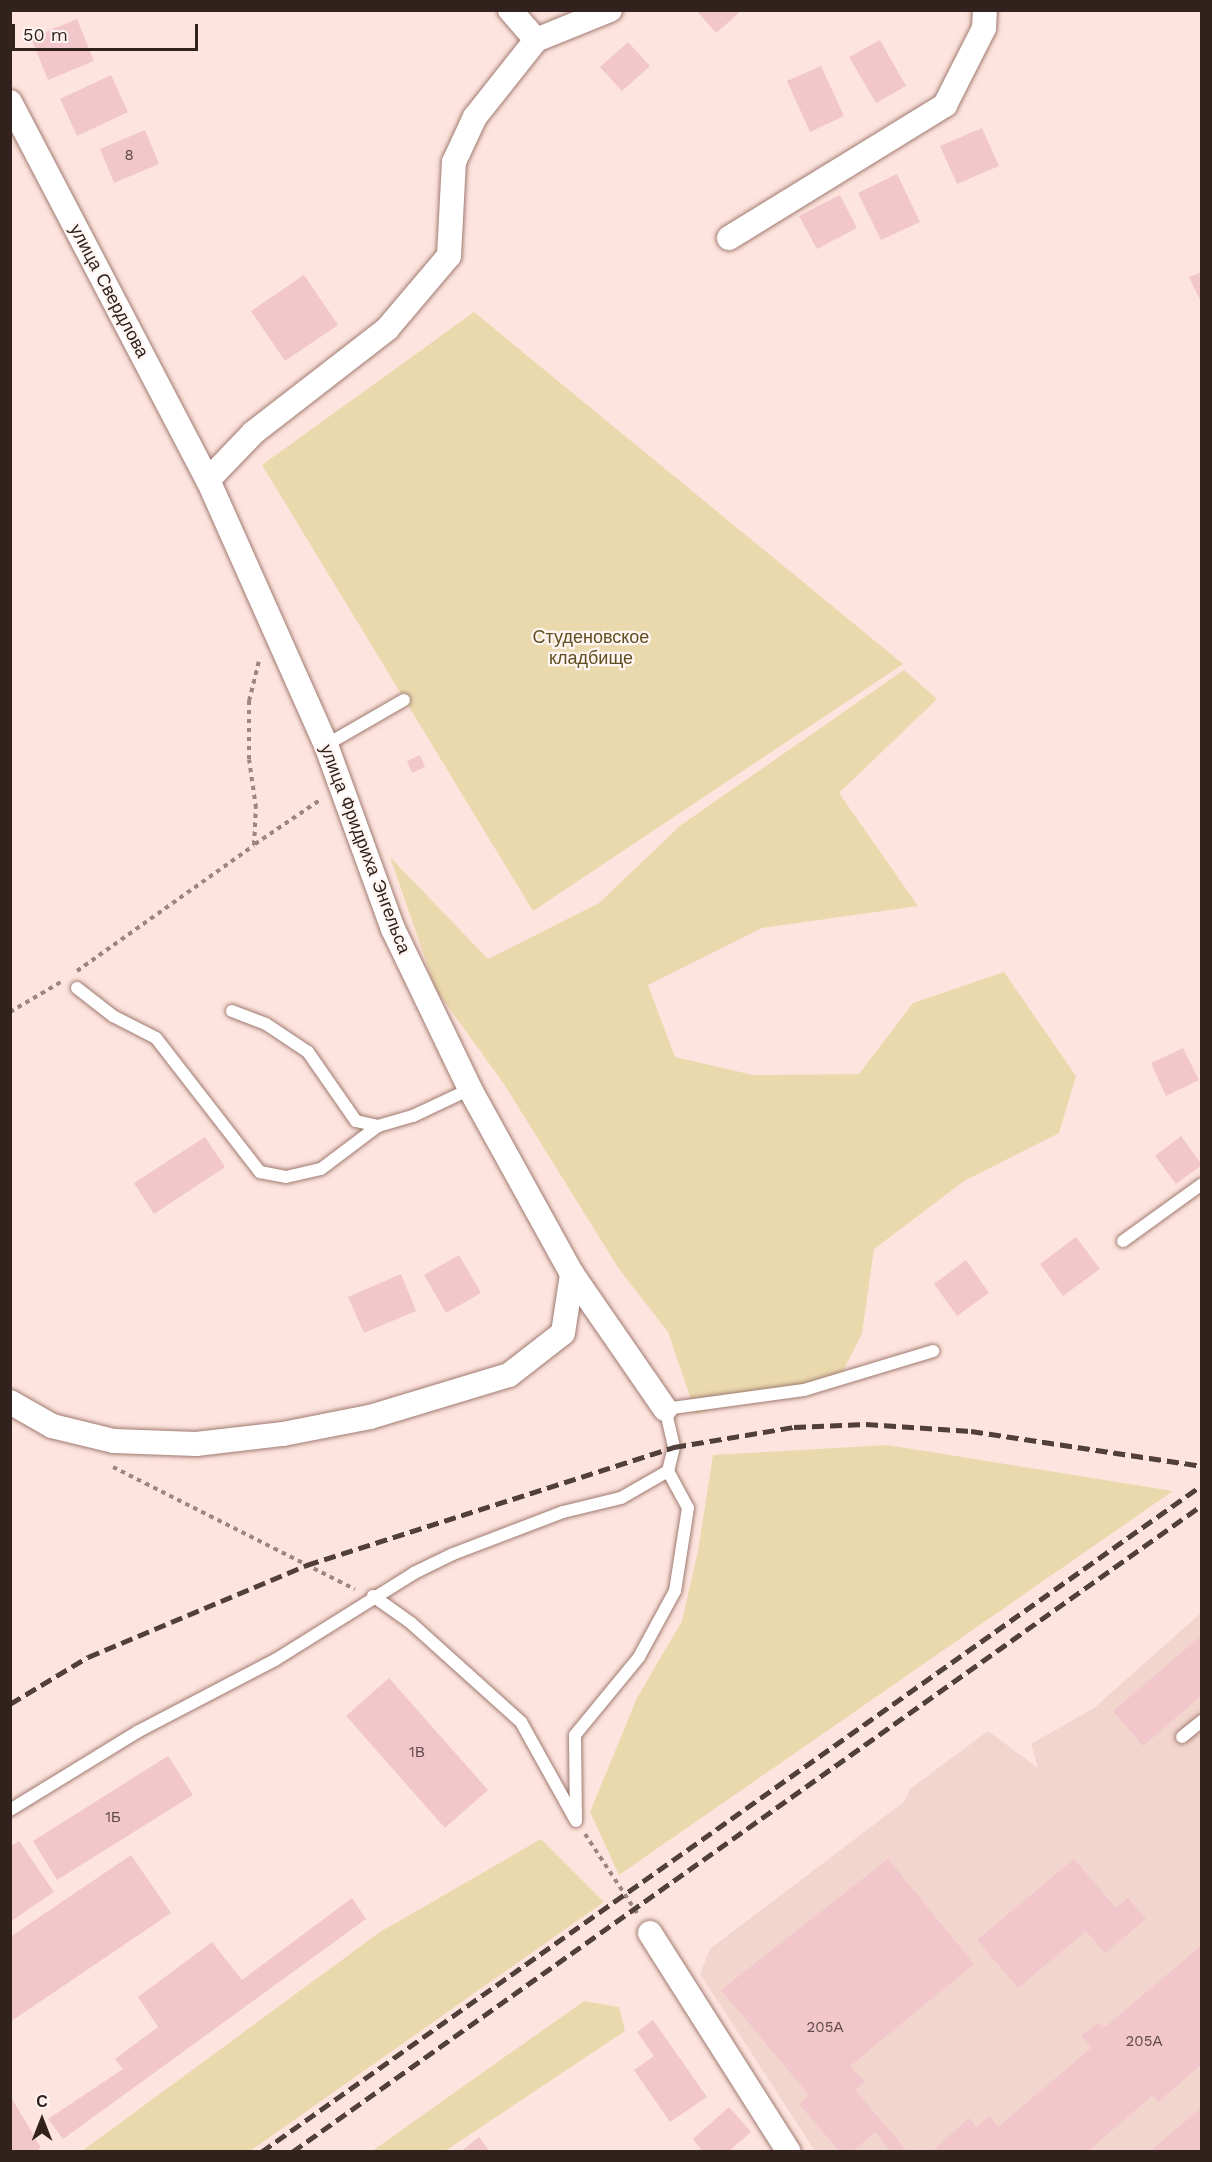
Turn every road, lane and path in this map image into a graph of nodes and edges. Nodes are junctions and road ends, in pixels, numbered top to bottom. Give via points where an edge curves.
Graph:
1 (510, 10) edge
2 (610, 10) edge
3 (985, 10) edge
4 (536, 40) junction
5 (10, 102) edge
6 (729, 238) dead end
7 (208, 480) junction
8 (269, 616) junction
9 (404, 700) dead end
10 (327, 745) junction
11 (340, 786) junction
12 (254, 845) junction
13 (74, 974) dead end
14 (65, 979) dead end
15 (77, 988) dead end
16 (232, 1011) dead end
17 (10, 1012) edge
18 (470, 1089) junction
19 (378, 1126) junction
20 (1202, 1184) edge
21 (1123, 1241) dead end
22 (572, 1274) junction
23 (933, 1351) dead end
24 (10, 1402) edge
25 (665, 1409) junction
26 (107, 1464) dead end
27 (669, 1471) junction
28 (373, 1596) junction
29 (1202, 1720) edge
30 (1182, 1737) dead end
31 (10, 1810) edge
32 (576, 1821) junction
33 (650, 1933) joint
34 (789, 2151) edge

1 - 4 street
2 - 4 street
3 - 6 street via 984,28 945,105
4 - 7 street via 475,117 454,162 449,256 387,328 253,433
5 - 7 street, улица Свердлова
7 - 8 street, улица Фридриха Энгельса
8 - 10 street, улица Фридриха Энгельса
8 - 12 path via 249,701 249,759 256,807
9 - 10 lane
10 - 11 street, улица Фридриха Энгельса
11 - 12 path
11 - 18 street, улица Фридриха Энгельса via 393,929
12 - 13 path
14 - 17 path
15 - 19 lane via 113,1016 156,1038 260,1172 286,1177 321,1169
16 - 19 lane via 266,1024 308,1052 356,1121
18 - 19 lane via 413,1116
18 - 22 street, улица Фридриха Энгельса
20 - 21 lane
22 - 24 street via 563,1333 510,1375 370,1417 283,1434 196,1444 137,1442 114,1441 52,1426
22 - 25 street, улица Фридриха Энгельса
23 - 25 lane via 804,1390
25 - 27 lane via 674,1447
26 - 28 path via 251,1534 338,1583
27 - 28 lane via 621,1498 563,1512 453,1554
27 - 32 lane via 688,1508 675,1591 639,1657 575,1735
28 - 31 lane via 275,1660 139,1731
28 - 32 lane via 411,1623 521,1722
29 - 30 lane
32 - 33 path
33 - 34 street

